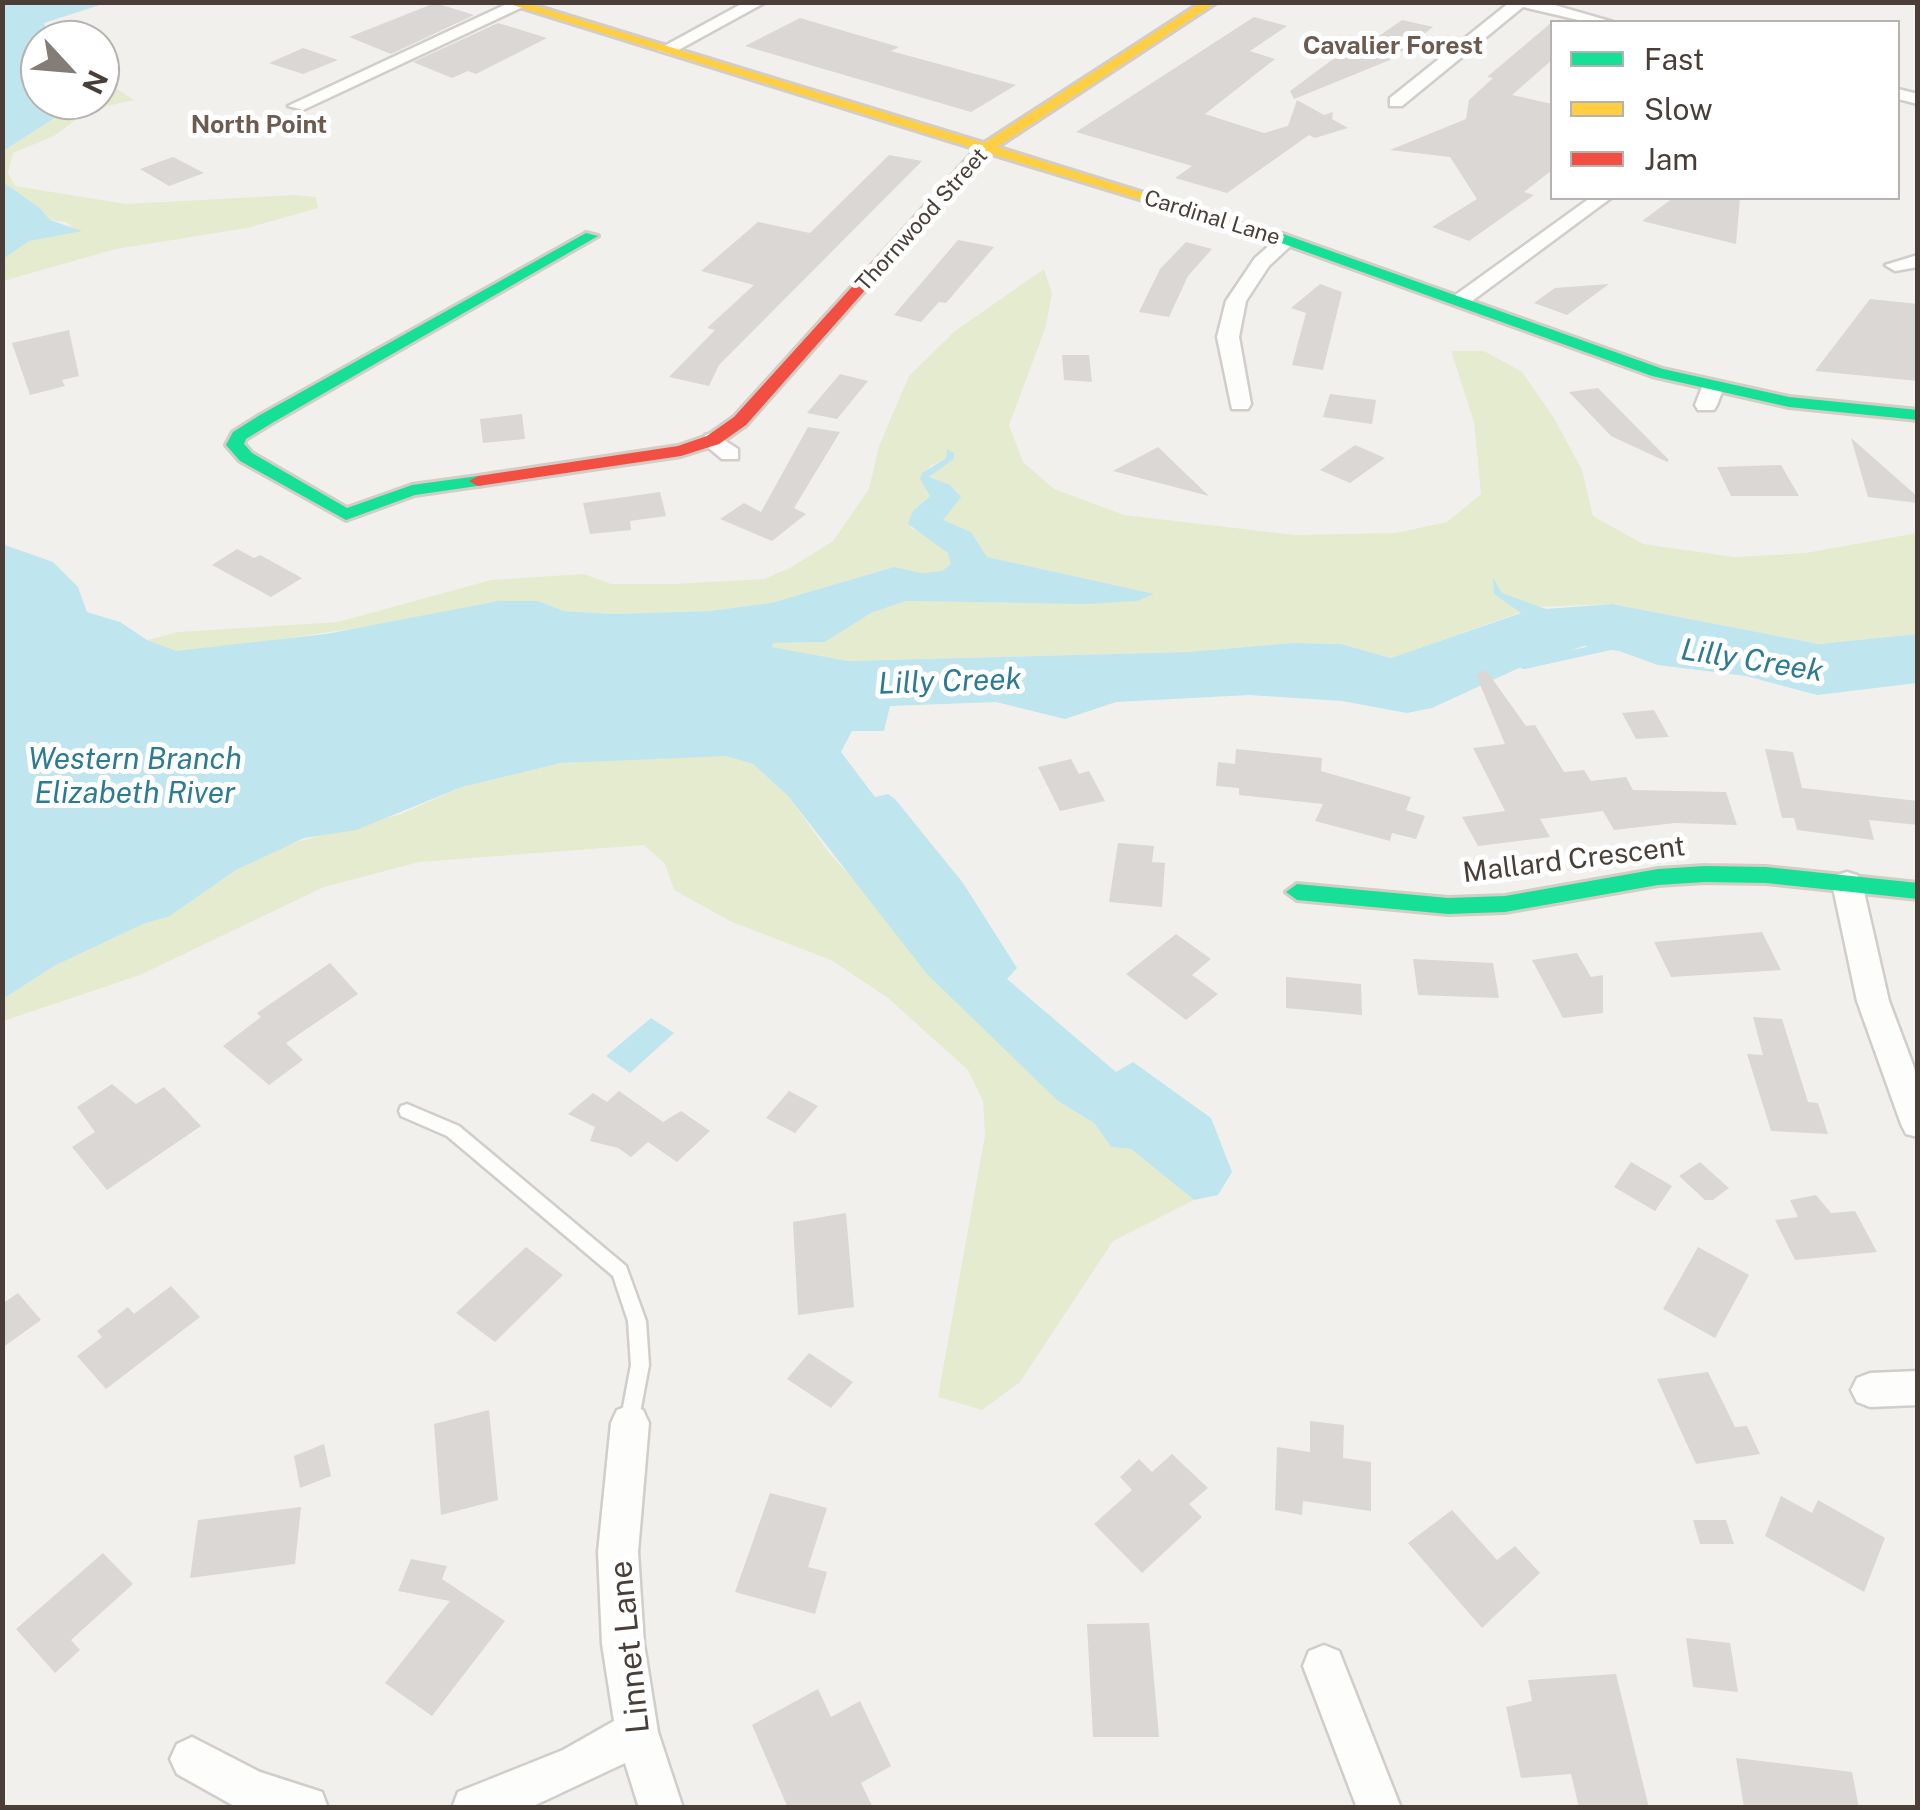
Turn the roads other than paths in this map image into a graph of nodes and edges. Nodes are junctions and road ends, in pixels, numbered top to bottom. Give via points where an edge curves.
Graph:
1 (758, 2) edge
2 (1212, 2) edge
3 (1521, 2) edge
4 (514, 4) edge
5 (1597, 20) edge
6 (664, 50) junction
7 (1396, 102) dead end
8 (296, 106) dead end
9 (984, 149) junction
10 (1599, 200) edge
11 (591, 236) dead end
12 (1287, 240) junction
13 (1918, 261) edge
14 (1895, 265) dead end
15 (1461, 300) junction
16 (1240, 404) dead end
17 (1918, 416) edge
18 (1846, 883) junction
19 (1297, 892) dead end
20 (1918, 892) edge
21 (407, 1111) dead end
22 (1918, 1124) edge
23 (1918, 1388) edge
24 (1870, 1390) dead end
25 (630, 1423) joint
26 (1324, 1666) dead end
27 (637, 1732) junction
28 (192, 1759) dead end
29 (306, 1808) edge
30 (474, 1808) edge
31 (661, 1808) edge
32 (1379, 1808) edge

1 - 6 street
2 - 9 street, Thornwood Street
3 - 5 street
3 - 7 street
4 - 6 street, Cardinal Lane
4 - 8 street
6 - 9 street, Cardinal Lane
9 - 11 street, Thornwood Street via 722,448 412,490 346,515 246,457 236,444
9 - 12 street, Cardinal Lane
10 - 15 street
12 - 15 street, Cardinal Lane
12 - 16 street via 1262,262 1236,301 1228,337
13 - 14 street
15 - 17 street, Cardinal Lane via 1710,396
18 - 19 street, Mallard Crescent via 1705,874 1601,886 1559,898 1448,906
18 - 20 street, Mallard Crescent
18 - 22 street via 1873,1001
21 - 25 lane via 453,1130 620,1271 637,1320 640,1365
23 - 24 street
25 - 27 street, Linnet Lane via 618,1552 622,1644
26 - 32 street
27 - 30 street via 577,1766
27 - 31 street, Linnet Lane
28 - 29 street via 252,1791

